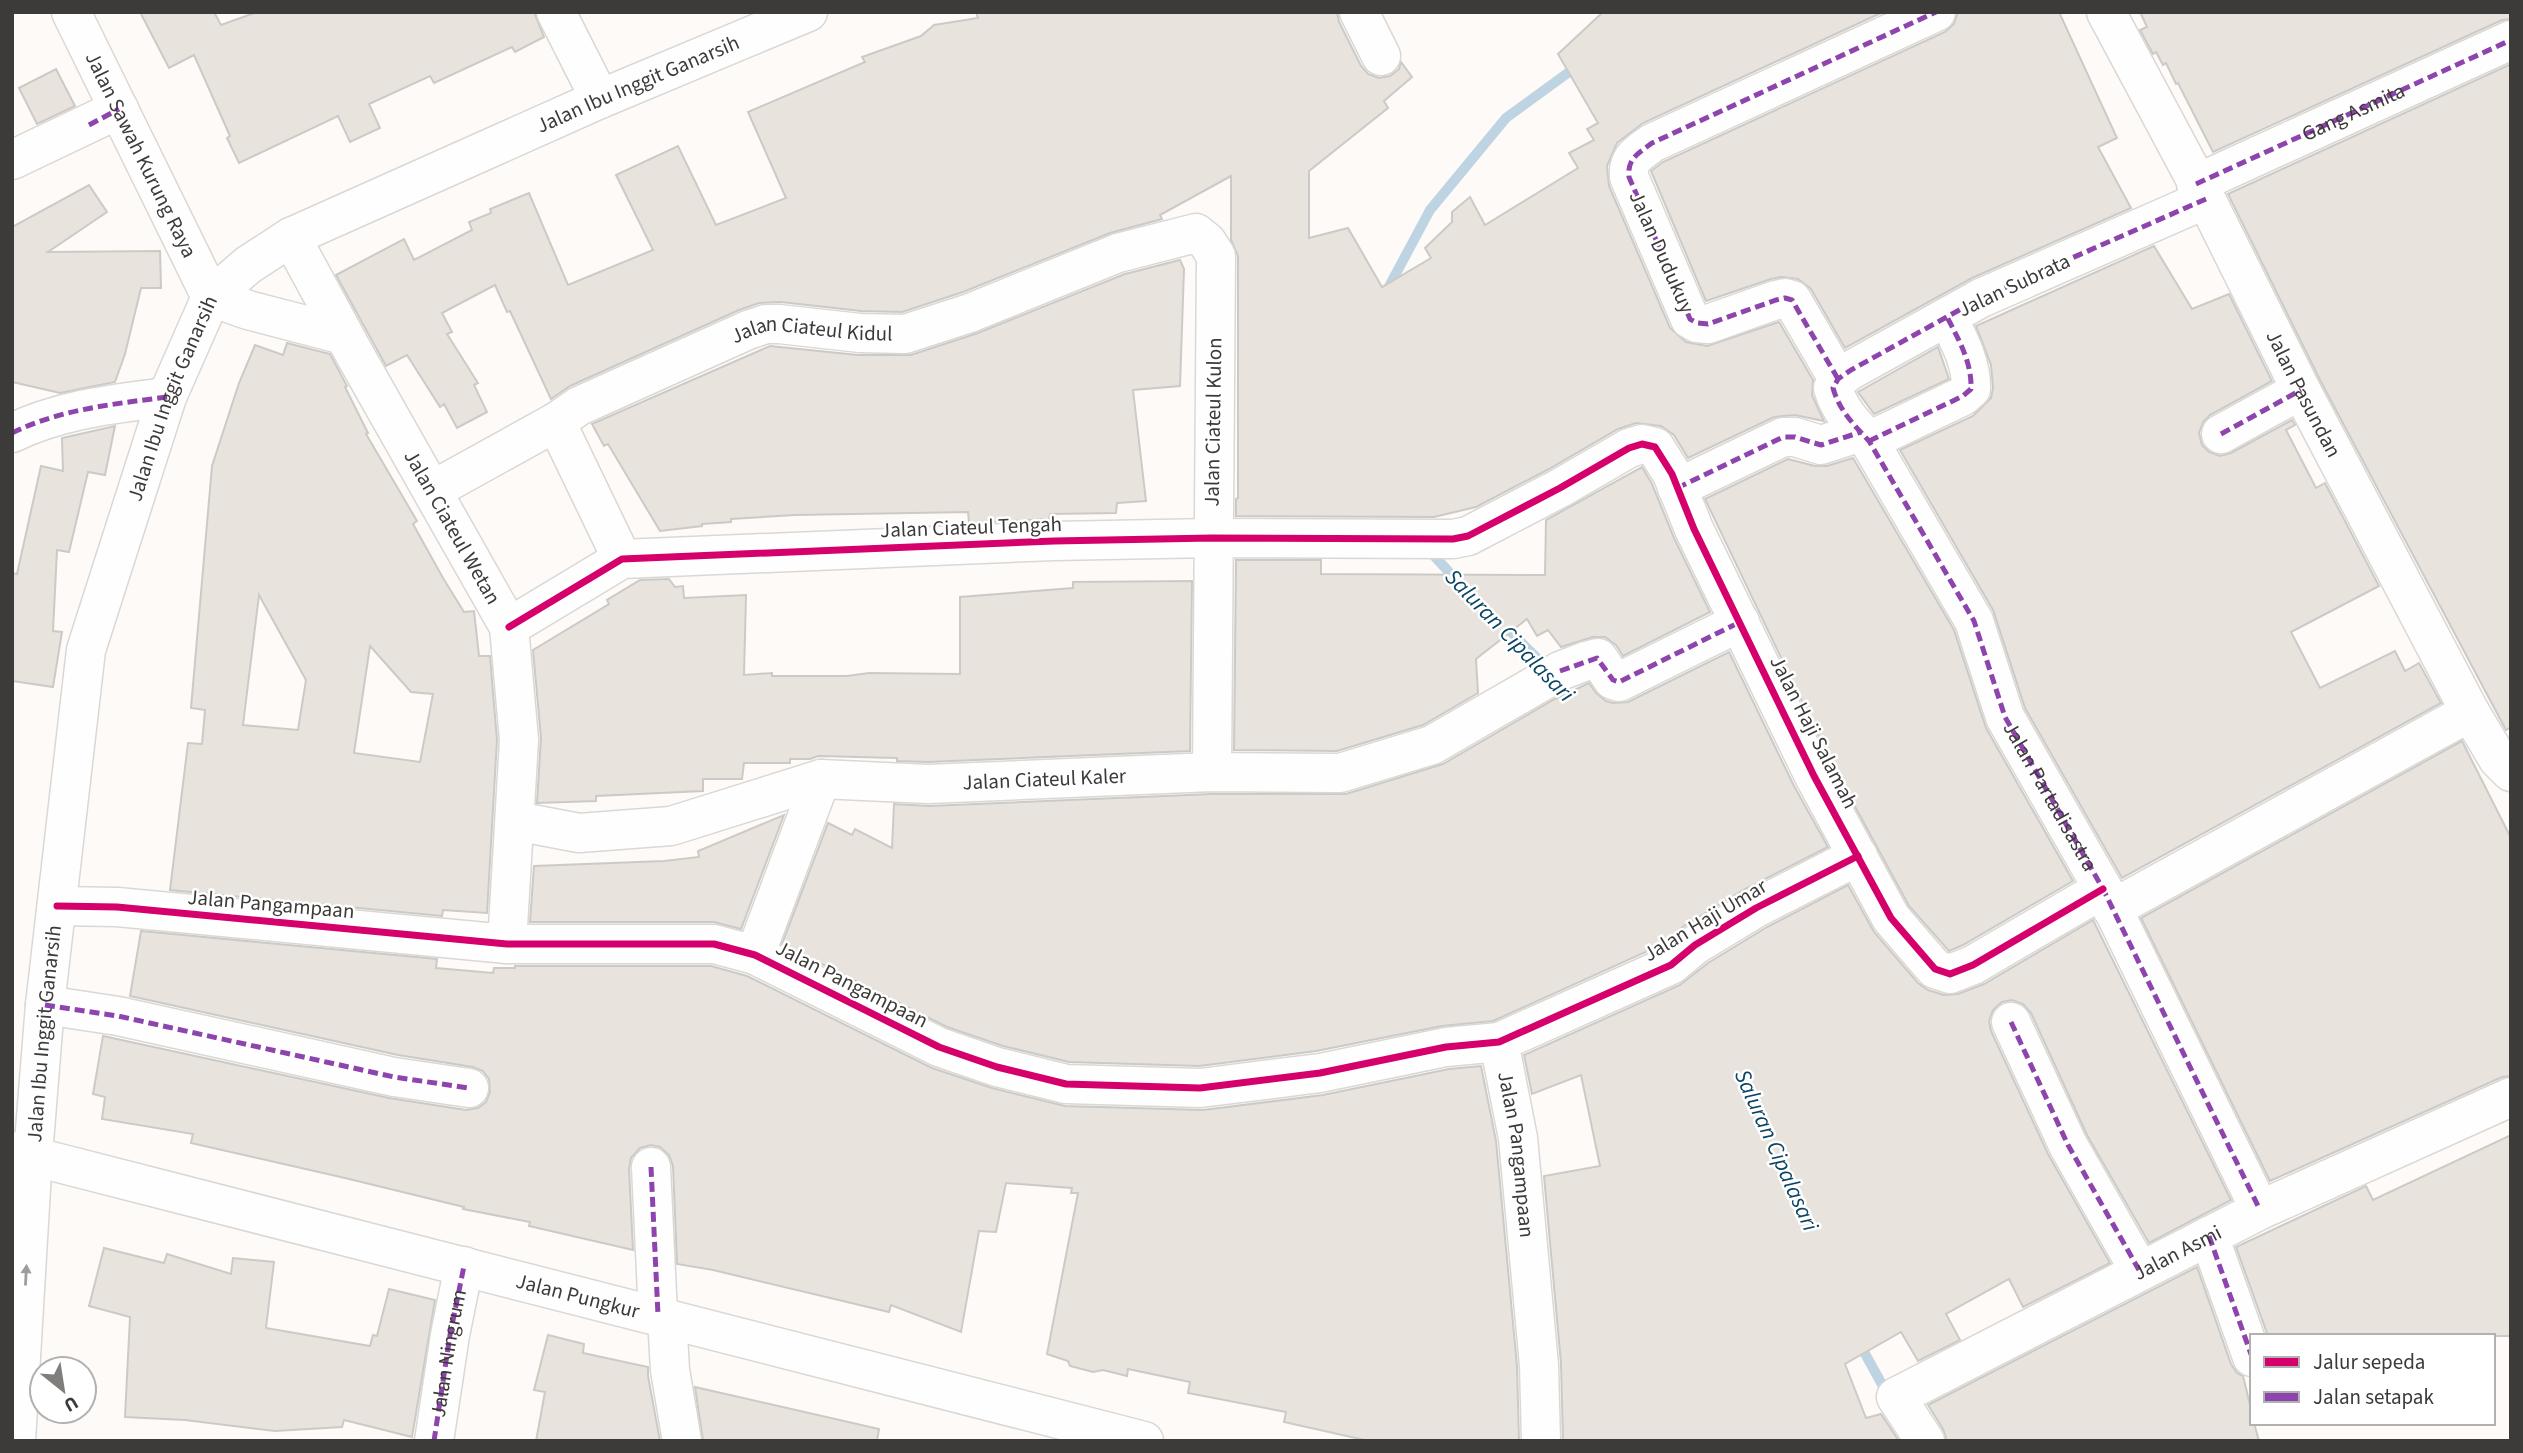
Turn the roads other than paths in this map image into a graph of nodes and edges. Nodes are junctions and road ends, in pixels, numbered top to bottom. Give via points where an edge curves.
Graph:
1 (71, 12) edge
2 (556, 12) edge
3 (808, 12) edge
4 (1359, 12) edge
5 (1936, 12) edge
6 (2106, 12) edge
7 (2511, 40) edge
8 (1381, 56) dead end
9 (600, 99) junction
10 (119, 109) junction
11 (12, 160) edge
12 (2201, 191) junction
13 (291, 237) junction
14 (1208, 242) joint
15 (211, 297) junction
16 (1947, 317) junction
17 (344, 335) junction
18 (1835, 384) junction
19 (2301, 390) junction
20 (167, 397) junction
21 (555, 422) junction
22 (12, 433) edge
23 (2221, 434) dead end
24 (1865, 437) junction
25 (1677, 488) junction
26 (433, 490) junction
27 (1212, 538) junction
28 (622, 559) junction
29 (1740, 622) junction
30 (509, 627) junction
31 (2470, 712) junction
32 (1212, 772) junction
33 (2511, 772) edge
34 (821, 779) junction
35 (516, 821) junction
36 (1858, 856) junction
37 (2107, 899) junction
38 (57, 906) junction
39 (507, 944) junction
40 (755, 955) junction
41 (45, 1005) junction
42 (2011, 1022) dead end
43 (1499, 1042) junction
44 (469, 1088) dead end
45 (2511, 1097) edge
46 (22, 1153) edge
47 (651, 1167) dead end
48 (2260, 1210) junction
49 (2209, 1236) junction
50 (464, 1266) junction
51 (2139, 1270) junction
52 (663, 1317) junction
53 (2250, 1351) edge
54 (15, 1429) edge
55 (434, 1441) edge
56 (682, 1441) edge
57 (1143, 1441) edge
58 (1541, 1441) edge
59 (1925, 1441) edge

1 - 10 street, Jalan Sawah Kurung Raya
2 - 9 street
3 - 9 street, Jalan Ibu Inggit Ganarsih
4 - 8 street
5 - 18 street, Jalan Dudukuy via 1652,143 1631,158 1628,166 1690,319 1708,324 1776,300 1792,300
6 - 12 street, Jalan Pasundan
7 - 12 street, Gang Asmita
9 - 13 street, Jalan Ibu Inggit Ganarsih
10 - 11 street
10 - 15 street, Jalan Sawah Kurung Raya
12 - 16 street, Jalan Subrata
12 - 19 street, Jalan Pasundan
13 - 15 street, Jalan Ibu Inggit Ganarsih
13 - 17 street, Jalan Ciateul Wetan
14 - 21 street, Jalan Ciateul Kidul via 1196,233 1118,253 905,334 766,324 579,406
14 - 27 street, Jalan Ciateul Kulon via 1216,256
15 - 17 street
15 - 20 street, Jalan Ibu Inggit Ganarsih
16 - 18 street, Jalan Subrata
16 - 24 street via 1972,376 1971,389
17 - 26 street, Jalan Ciateul Wetan
18 - 24 street, Jalan Partadisastra via 1842,410
19 - 23 street
19 - 31 street, Jalan Pasundan
20 - 22 street via 91,407 36,421
20 - 38 street, Jalan Ibu Inggit Ganarsih via 86,650
21 - 26 street, Jalan Ciateul Kidul
21 - 28 street
24 - 25 street via 1821,445 1783,437
24 - 37 street, Jalan Partadisastra via 1973,621 2005,717
25 - 27 street, Jalan Ciateul Tengah via 1660,451 1642,444 1468,536
25 - 29 street, Jalan Haji Salamah
26 - 30 street, Jalan Ciateul Wetan
27 - 28 street, Jalan Ciateul Tengah
27 - 32 street, Jalan Ciateul Kulon
28 - 30 street, Jalan Ciateul Tengah
29 - 32 street, Jalan Ciateul Kaler via 1619,682 1597,658 1548,678 1432,745 1340,773
29 - 36 street, Jalan Haji Salamah
30 - 35 street, Jalan Ciateul Wetan via 519,740
31 - 33 street, Jalan Pasundan
31 - 37 street
32 - 34 street, Jalan Ciateul Kaler via 928,784
34 - 35 street, Jalan Ciateul Kaler via 671,826 579,834
34 - 40 street
35 - 39 street, Jalan Ciateul Wetan
36 - 37 street via 1892,918 1935,969 1950,974
36 - 43 street, Jalan Haji Umar via 1756,908 1671,965
37 - 48 street, Jalan Partadisastra
38 - 39 street, Jalan Pangampaan via 117,907
38 - 41 street, Jalan Ibu Inggit Ganarsih
39 - 40 street, Jalan Pangampaan via 714,944
40 - 43 street, Jalan Pangampaan via 939,1047 1066,1084 1200,1088
41 - 44 street via 118,1016 394,1077
41 - 46 street, Jalan Ibu Inggit Ganarsih
42 - 51 street via 2068,1145
43 - 58 street, Jalan Pangampaan via 1519,1152 1539,1365
45 - 48 street, Jalan Asmi
46 - 50 street, Jalan Pungkur
54 -> 46 street, Jalan Ibu Inggit Ganarsih
47 - 52 street
48 - 49 street, Jalan Asmi
49 - 51 street, Jalan Asmi
49 - 53 street
50 - 52 street, Jalan Pungkur
50 - 55 street, Jalan Ningrum
51 - 59 street, Jalan Asmi via 1896,1397
52 - 56 street
52 - 57 street, Jalan Pungkur

